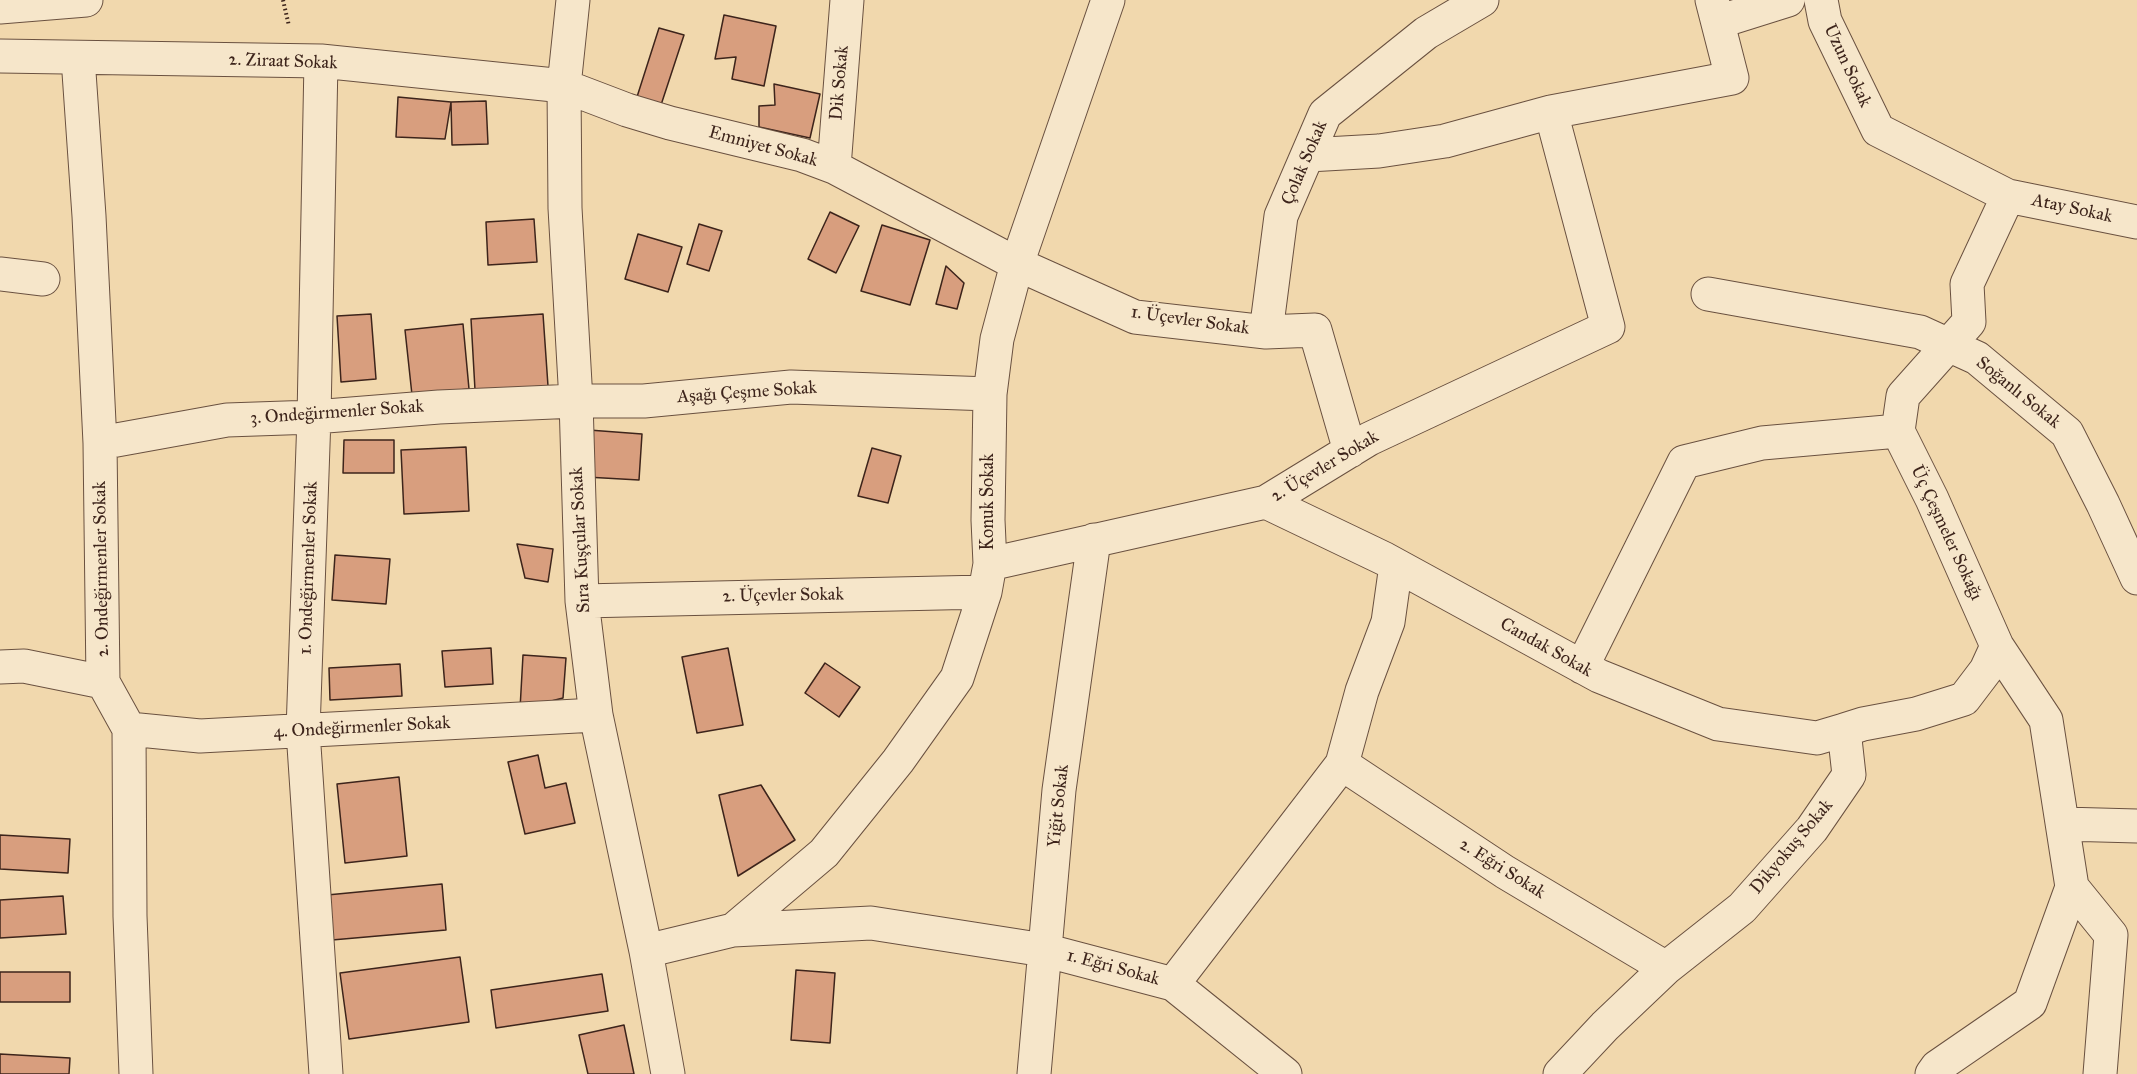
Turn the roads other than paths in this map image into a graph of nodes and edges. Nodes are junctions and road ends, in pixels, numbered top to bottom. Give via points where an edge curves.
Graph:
1 (86, 0) edge
2 (573, 0) edge
3 (847, 0) edge
4 (1108, 0) edge
5 (1482, 0) edge
6 (1788, 0) edge
7 (1821, 0) edge
8 (0, 7) edge
9 (1715, 11) edge
10 (0, 56) edge
11 (78, 58) junction
12 (321, 61) junction
13 (564, 86) junction
14 (1551, 112) junction
15 (1878, 130) joint
16 (1308, 155) junction
17 (834, 167) junction
18 (2008, 196) junction
19 (2137, 222) edge
20 (1017, 264) junction
21 (0, 274) edge
22 (43, 279) dead end
23 (1708, 294) dead end
24 (1266, 332) junction
25 (1950, 345) junction
26 (990, 394) junction
27 (576, 401) junction
28 (314, 417) junction
29 (1898, 431) junction
30 (100, 443) junction
31 (1350, 451) junction
32 (1266, 502) junction
33 (1094, 540) junction
34 (1396, 566) junction
35 (987, 578) junction
36 (2137, 579) edge
37 (582, 601) junction
38 (1997, 646) junction
39 (0, 667) edge
40 (1582, 667) junction
41 (104, 682) junction
42 (596, 715) junction
43 (129, 729) junction
44 (1844, 729) junction
45 (303, 731) junction
46 (1342, 764) junction
47 (2062, 824) junction
48 (2137, 825) edge
49 (2072, 887) junction
50 (733, 930) junction
51 (2124, 936) edge
52 (1044, 950) junction
53 (646, 951) junction
54 (1666, 968) junction
55 (1173, 984) junction
56 (136, 1074) edge
57 (326, 1074) edge
58 (668, 1074) edge
59 (1034, 1074) edge
60 (1285, 1074) edge
61 (1560, 1074) edge
62 (1932, 1074) edge
63 (2100, 1074) edge

1 - 8 street
2 - 13 street, Sıra Kuşçular Sokak
3 - 17 street, Dik Sokak
4 - 20 street, Konuk Sokak
5 - 16 street, Çolak Sokak via 1426,33 1325,114
6 - 9 street
7 - 15 street, Uzun Sokak via 1825,21
9 - 14 street via 1732,78
10 - 11 street, 2. Ziraat Sokak
11 - 12 street, 2. Ziraat Sokak
11 - 30 street, 2. Ondeğirmenler Sokak
12 - 13 street, 2. Ziraat Sokak
12 - 28 street, 1. Ondeğirmenler Sokak
13 - 17 street, Emniyet Sokak via 670,123 802,155
13 - 27 street, Sıra Kuşçular Sokak via 565,208
14 - 16 street via 1445,141 1379,151
14 - 31 street, 2. Üçevler Sokak via 1608,327
15 - 18 street, Atay Sokak
16 - 24 street, Çolak Sokak via 1281,216
17 - 20 street, Emniyet Sokak
18 - 19 street, Atay Sokak
18 - 25 street via 1967,284 1969,322
20 - 24 street, 1. Üçevler Sokak via 1135,317
20 - 26 street, Konuk Sokak via 997,339
21 - 22 street
23 - 25 street, Soğanlı Sokak via 1920,332
24 - 31 street, 1. Üçevler Sokak via 1315,330
25 - 29 street via 1903,396
25 - 36 street, Soğanlı Sokak via 1977,358 2067,433
26 - 27 street, Aşağı Çeşme Sokak via 791,387 644,401
26 - 35 street, Konuk Sokak
27 - 28 street, 3. Ondeğirmenler Sokak
27 - 37 street, Sıra Kuşçular Sokak
28 - 30 street, 3. Ondeğirmenler Sokak via 226,420
28 - 45 street, 1. Ondeğirmenler Sokak
29 - 38 street, Üç Çeşmeler Sokağı
29 - 40 street via 1762,443 1684,462
30 - 41 street, 2. Ondeğirmenler Sokak
31 - 32 street, 2. Üçevler Sokak
32 - 33 street, 2. Üçevler Sokak
32 - 34 street, Candak Sokak
33 - 35 street, 2. Üçevler Sokak
33 - 52 street, Yiğit Sokak via 1059,790
34 - 40 street, Candak Sokak
34 - 46 street, 1. Eğri Sokak via 1388,622 1362,691
35 - 37 street, 2. Üçevler Sokak
35 - 50 street, Konuk Sokak via 957,678 824,853
37 - 42 street, Sıra Kuşçular Sokak
38 - 44 street via 1986,670 1964,699
38 - 47 street, Üç Çeşmeler Sokağı via 2046,720
39 - 41 street via 24,666
40 - 44 street, Candak Sokak via 1718,724 1817,738
41 - 43 street, 2. Ondeğirmenler Sokak
42 - 45 street, 4. Ondeğirmenler Sokak
42 - 53 street, Sıra Kuşçular Sokak
43 - 45 street, 4. Ondeğirmenler Sokak via 200,736
43 - 56 street, 2. Ondeğirmenler Sokak
44 - 54 street, Dikyokuş Sokak via 1849,775 1812,829 1742,908
45 - 57 street, 1. Ondeğirmenler Sokak
46 - 54 street, 2. Eğri Sokak via 1504,872
46 - 55 street, 1. Eğri Sokak
47 - 48 street
47 - 49 street, Üç Çeşmeler Sokağı
49 - 51 street
49 - 62 street via 2030,1003
50 - 52 street, 1. Eğri Sokak via 871,923
50 - 53 street, 1. Eğri Sokak
51 - 63 street
52 - 55 street, 1. Eğri Sokak
52 - 59 street, Yiğit Sokak
53 - 58 street, Sıra Kuşçular Sokak
54 - 61 street, Dikyokuş Sokak
55 - 60 street

